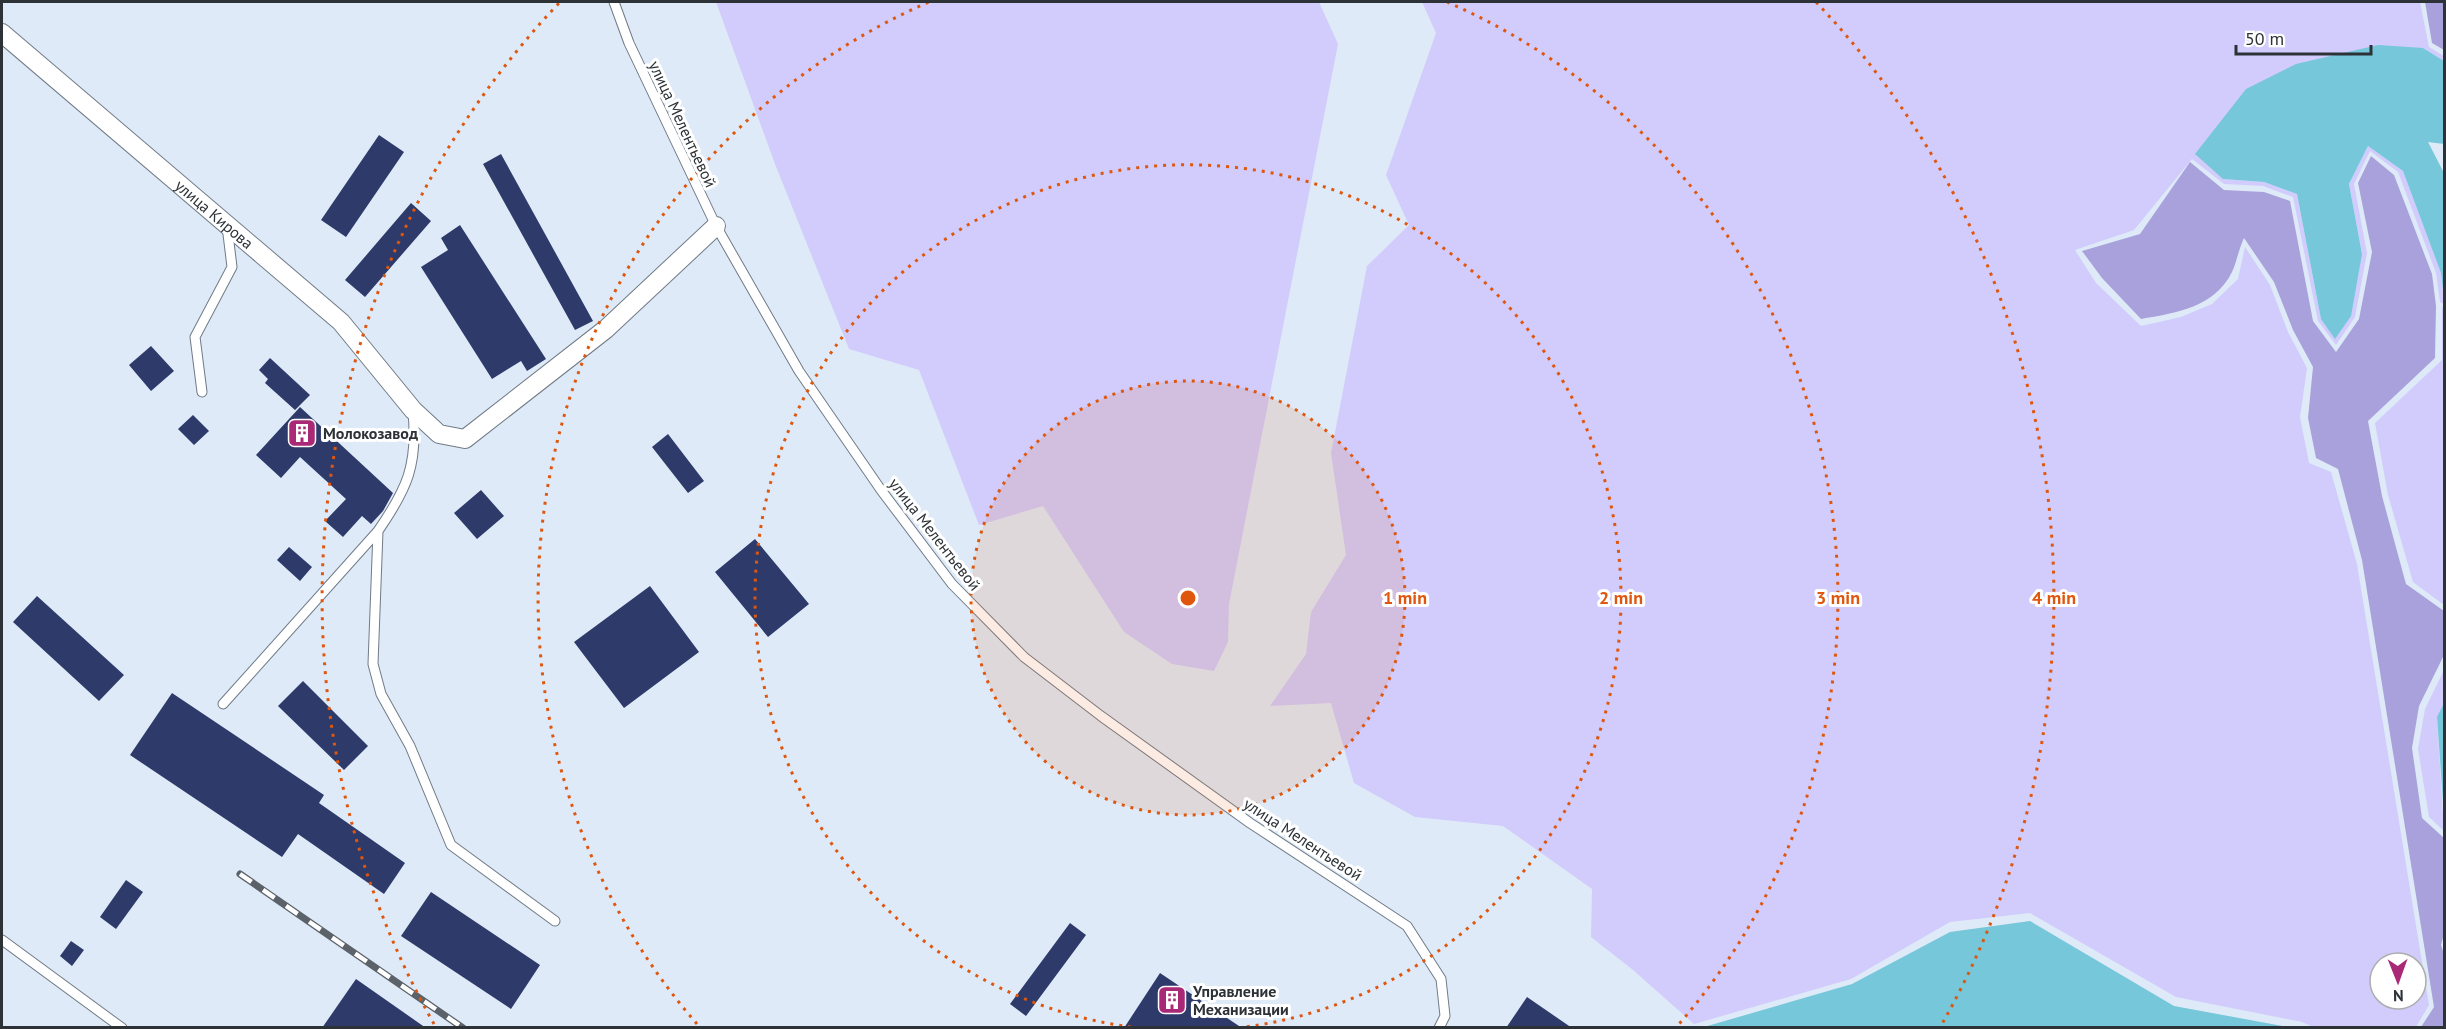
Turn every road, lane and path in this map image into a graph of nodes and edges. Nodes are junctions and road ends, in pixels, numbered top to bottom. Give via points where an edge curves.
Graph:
1 (614, 2) edge
2 (2, 33) edge
3 (227, 224) junction
4 (716, 226) junction
5 (202, 392) dead end
6 (413, 410) junction
7 (378, 531) junction
8 (223, 704) dead end
9 (555, 921) dead end
10 (2, 940) edge
11 (122, 1028) edge
12 (1439, 1028) edge

1 - 4 lane, улица Мелентьевой via 629,44
2 - 3 street, улица Кирова
3 - 5 lane via 232,267 195,337
3 - 6 street, улица Кирова via 341,322
4 - 6 street, улица Кирова via 606,329 465,439 439,434
4 - 12 lane, улица Мелентьевой via 799,371 952,584 1024,657 1101,716 1250,823 1407,926 1441,979 1445,1016
6 - 7 lane via 416,438 408,481
7 - 8 lane
7 - 9 lane via 373,664 381,694 410,746 451,845
10 - 11 lane

